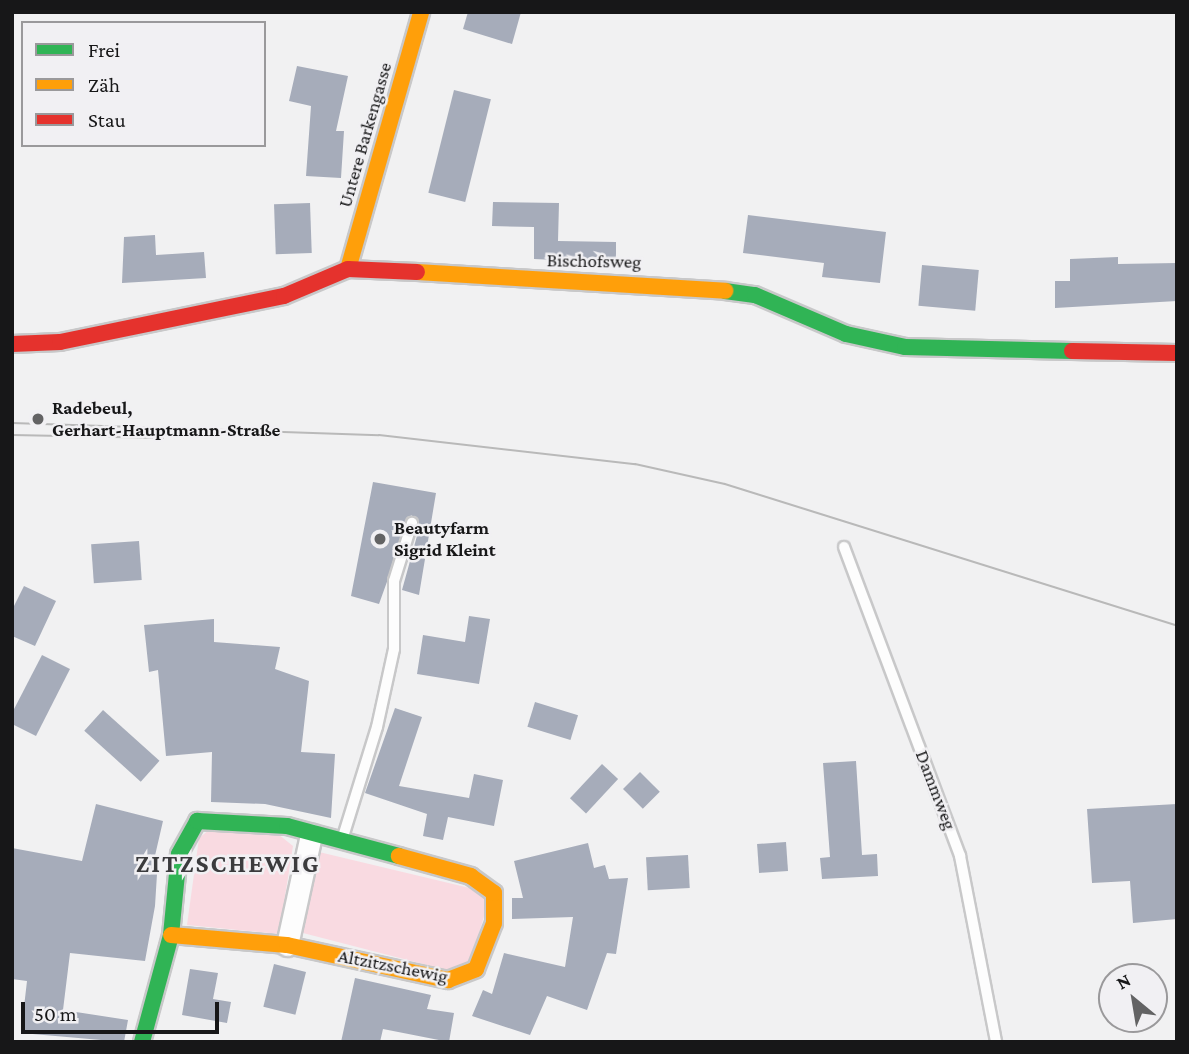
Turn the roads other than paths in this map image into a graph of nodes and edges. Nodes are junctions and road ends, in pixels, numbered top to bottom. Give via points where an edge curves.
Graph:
1 (421, 12) edge
2 (348, 270) junction
3 (12, 344) edge
4 (1177, 353) edge
5 (412, 523) dead end
6 (845, 547) dead end
7 (311, 835) junction
8 (342, 842) junction
9 (171, 935) junction
10 (287, 945) junction
11 (142, 1042) edge
12 (996, 1042) edge

1 - 2 street, Untere Barkengasse
2 - 3 street, Bischofsweg via 284,296 60,342
2 - 4 street, Bischofsweg via 653,283 755,295 846,334 905,347
5 - 8 lane via 394,581 394,649 377,727
6 - 12 lane, Dammweg via 960,856
7 - 8 street, Altzitzschewig
7 - 9 street, Altzitzschewig via 288,826 197,821 179,853
7 - 10 street
8 - 10 street, Altzitzschewig via 483,881 494,893 494,923 484,955 476,969 448,980
9 - 10 street, Altzitzschewig
9 - 11 street, Altzitzschewig

